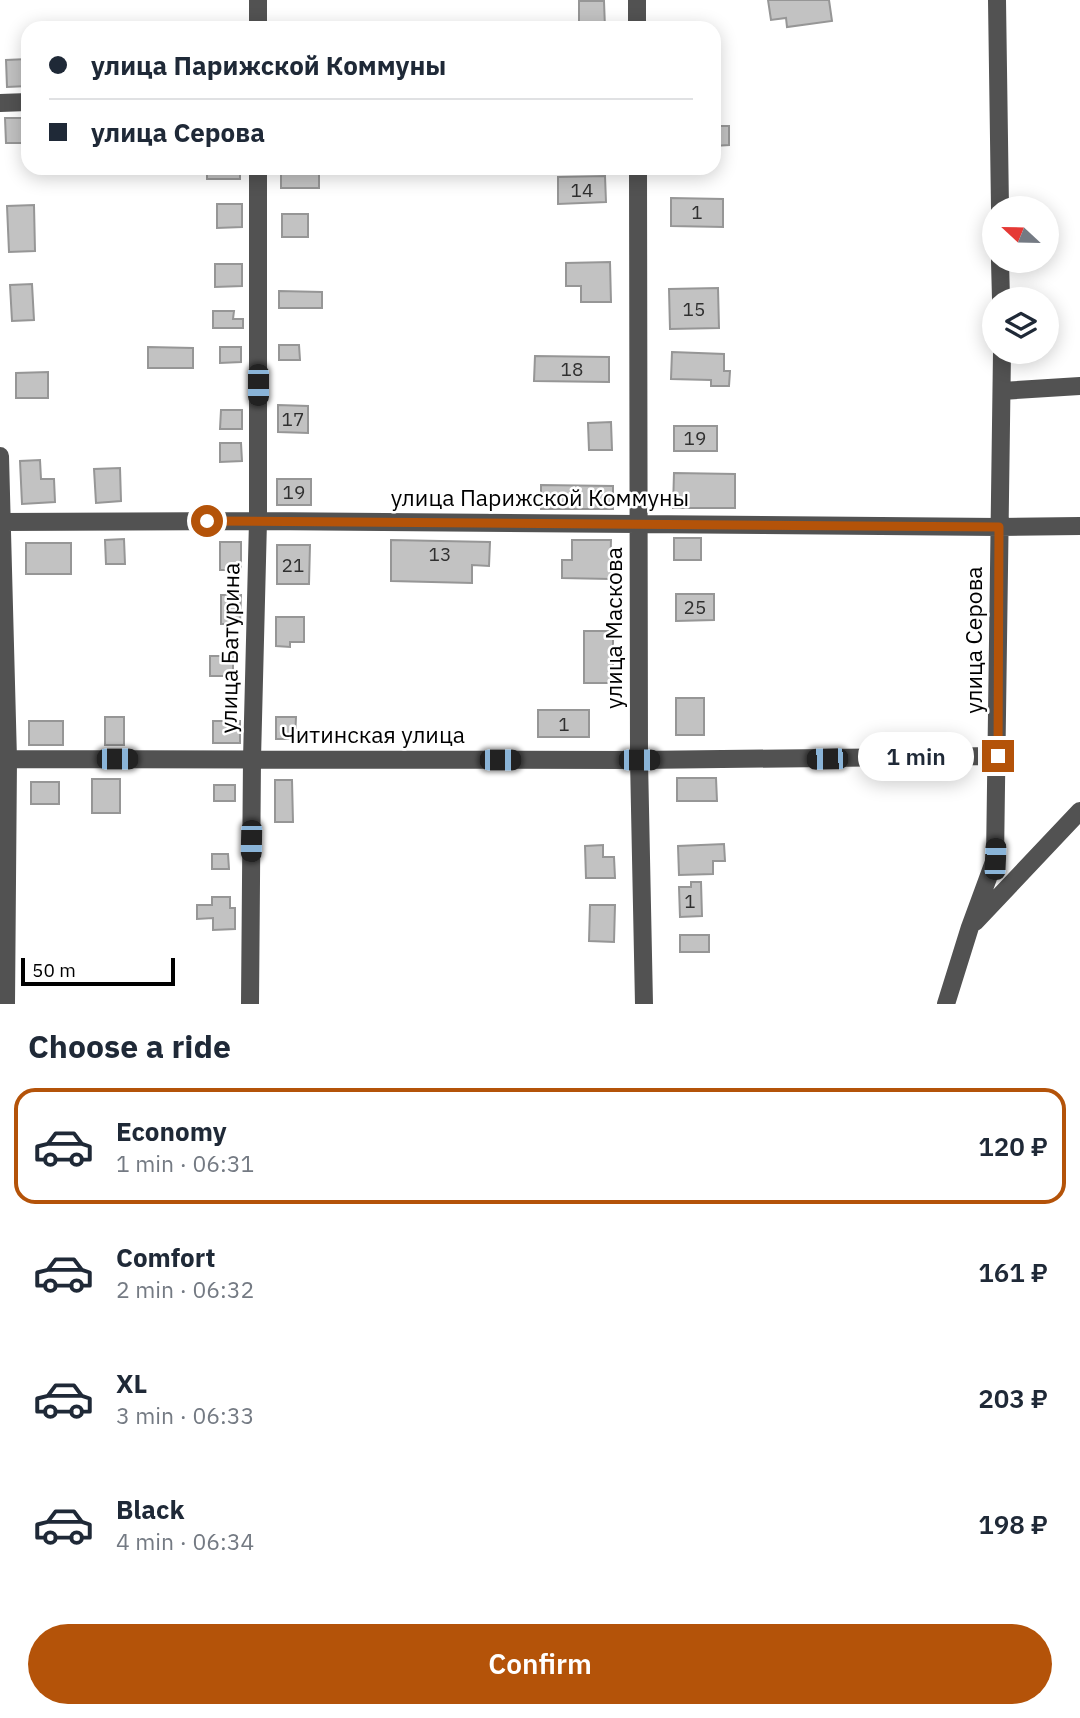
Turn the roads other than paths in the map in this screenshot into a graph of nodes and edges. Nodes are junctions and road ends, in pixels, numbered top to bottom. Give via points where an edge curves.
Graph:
1 (258, 0) edge
2 (637, 0) edge
3 (997, 0) edge
4 (258, 21) edge
5 (638, 21) edge
6 (21, 102) edge
7 (0, 103) edge
8 (258, 175) edge
9 (638, 175) edge
10 (1000, 196) edge
11 (1002, 364) edge
12 (1080, 386) edge
13 (1002, 391) junction
14 (0, 456) edge
15 (258, 520) junction
16 (1, 522) edge
17 (639, 523) junction
18 (1080, 526) edge
19 (999, 527) junction
20 (998, 756) junction
21 (4, 759) edge
22 (252, 760) junction
23 (639, 760) junction
24 (1080, 811) edge
25 (970, 927) junction
26 (6, 1004) edge
27 (250, 1004) edge
28 (644, 1004) edge
29 (946, 1004) edge

1 - 4 street
2 - 5 street
3 - 10 street
6 - 7 street
8 - 15 street, улица Батурина
9 - 17 street, улица Маскова
11 - 13 street, улица Серова
12 - 13 street
13 - 19 street, улица Серова
14 - 16 street
15 - 16 street, улица Парижской Коммуны
15 - 17 street, улица Парижской Коммуны
15 - 22 street, улица Батурина
16 - 21 street
17 - 19 street, улица Парижской Коммуны
17 - 23 street, улица Маскова
18 - 19 street, улица Парижской Коммуны
19 - 20 street, улица Серова
20 - 23 street, Читинская улица
20 - 25 street, улица Серова via 995,859
21 - 22 street, Читинская улица
21 - 26 street
22 - 23 street, Читинская улица
22 - 27 street, улица Батурина
23 - 28 street, улица Маскова
24 - 25 street
25 - 29 street, улица Серова

